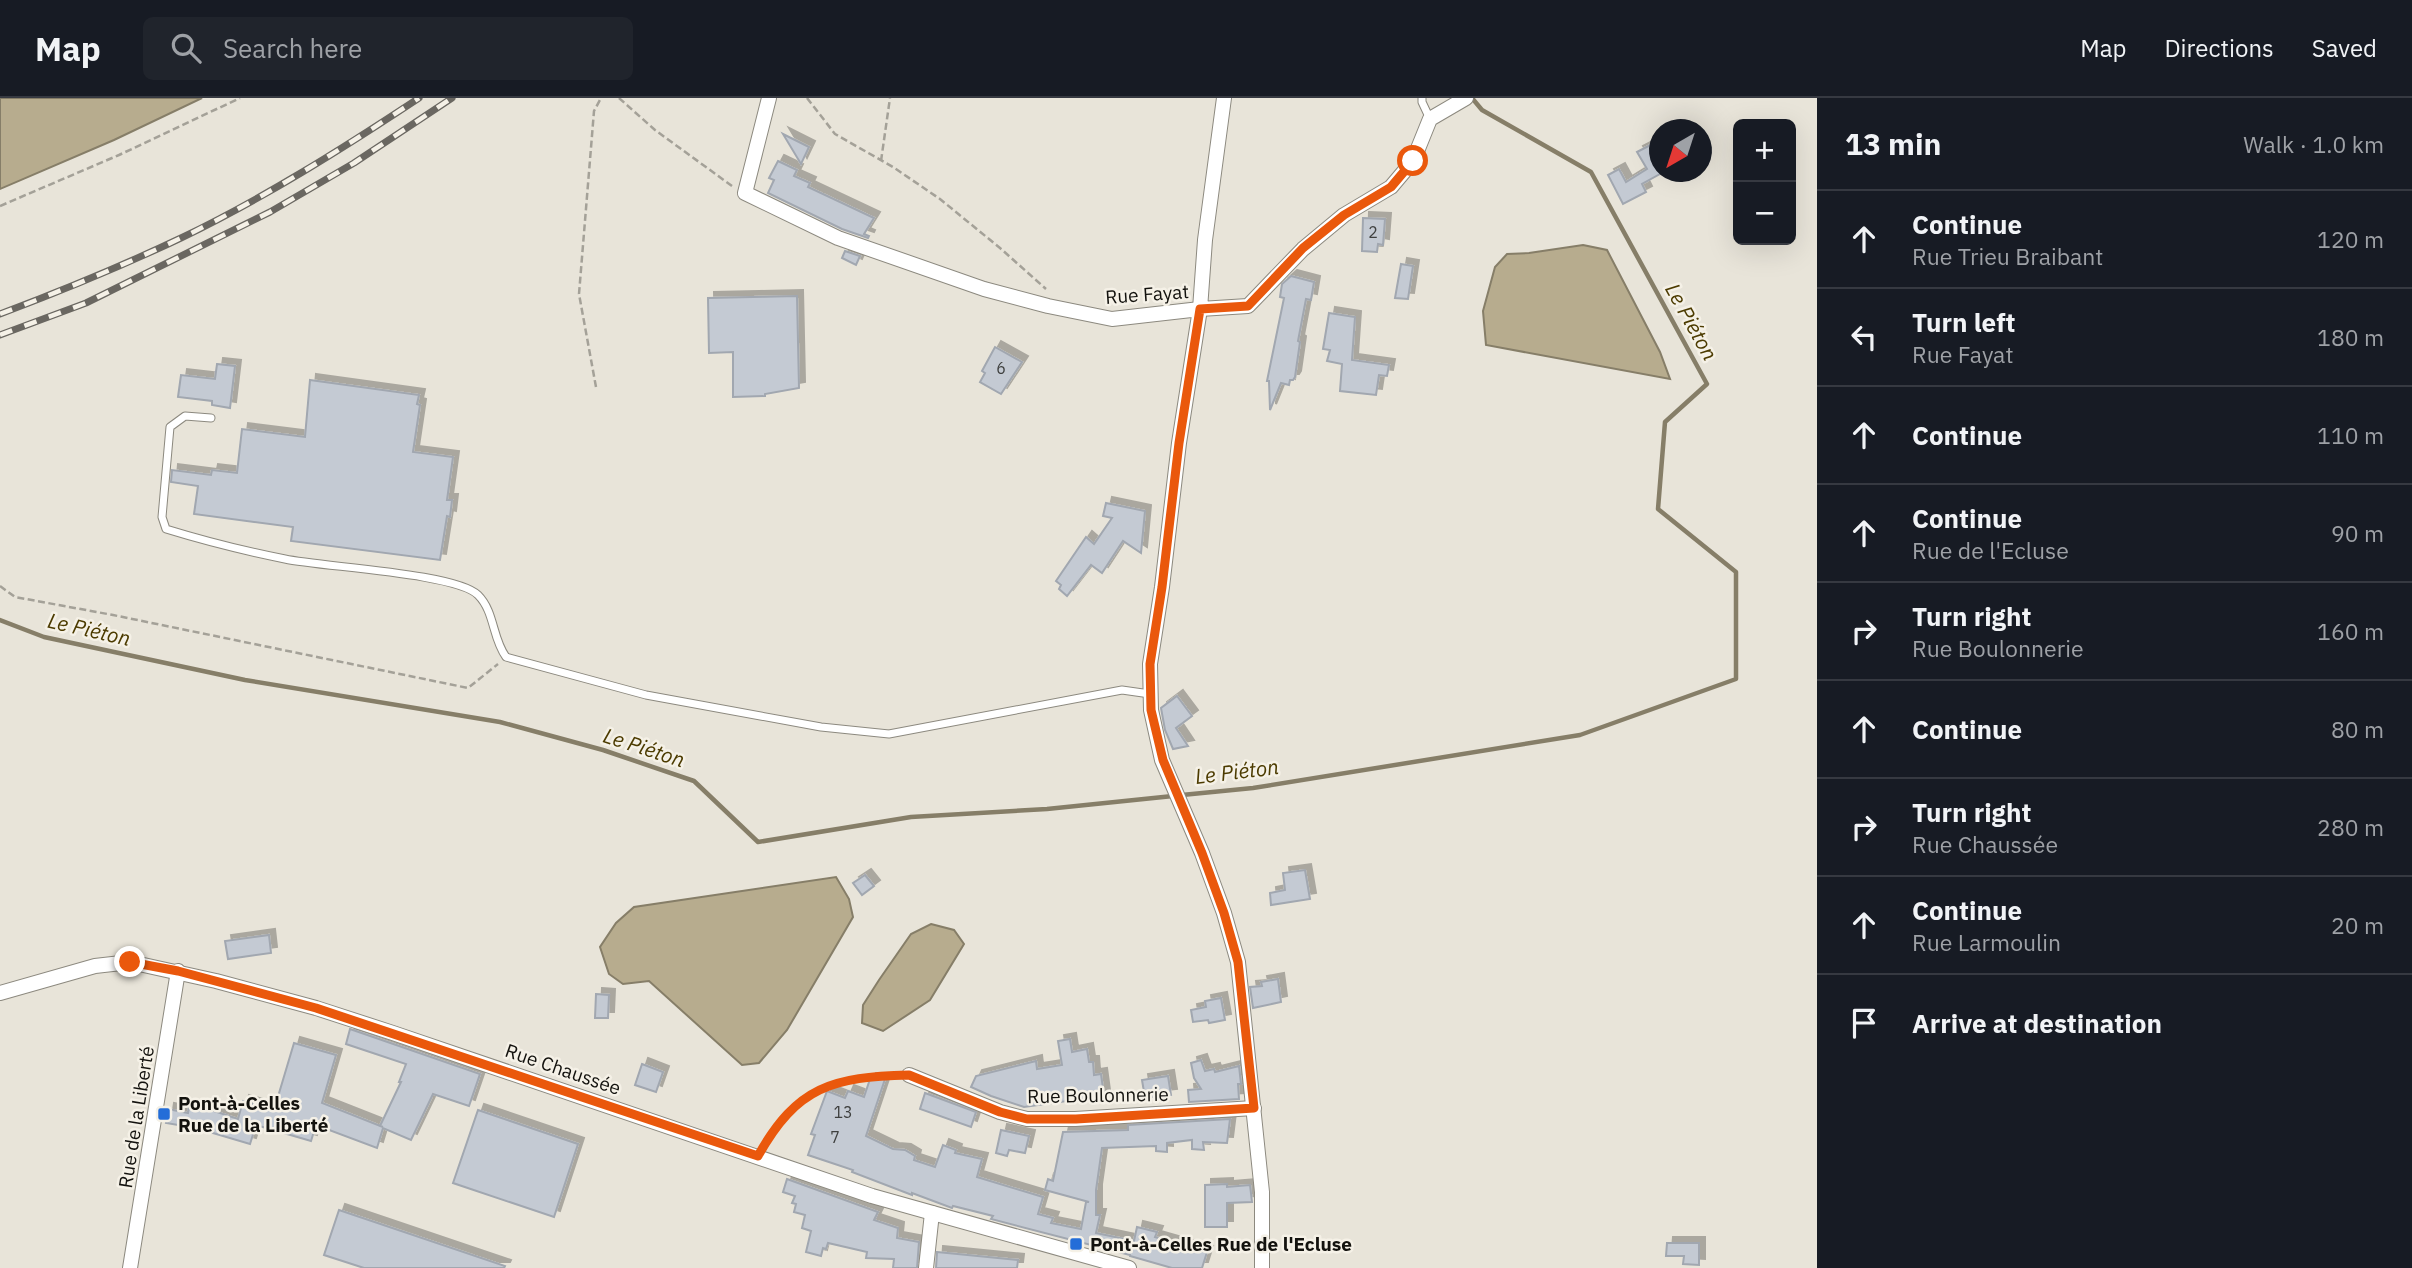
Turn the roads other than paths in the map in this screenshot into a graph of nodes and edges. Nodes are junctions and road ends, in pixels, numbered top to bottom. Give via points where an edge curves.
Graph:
1 (769, 98) edge
2 (1223, 98) edge
3 (1422, 98) edge
4 (1466, 98) edge
5 (1430, 118) junction
6 (1200, 309) junction
7 (211, 418) dead end
8 (1151, 694) junction
9 (178, 971) junction
10 (0, 993) edge
11 (909, 1075) road end
12 (1254, 1108) junction
13 (932, 1213) junction
14 (130, 1268) edge
15 (926, 1268) edge
16 (1129, 1268) edge
17 (1262, 1268) edge

1 - 6 street, Rue Fayat via 745,193 838,239 984,289 1112,319
2 - 6 street
3 - 5 lane
4 - 5 street
5 - 6 street via 1413,161 1391,187 1344,215 1303,248 1248,306
6 - 8 street, Rue Fayat via 1150,664
7 - 8 lane via 185,416 170,427 162,517 166,529 287,560 463,586 477,593 487,608 506,657 646,695 821,727 889,734 1122,690
8 - 12 street, Rue Fayat via 1154,728 1172,785 1184,805 1238,962
9 - 10 street, Rue Chaussée via 130,962 95,966
9 - 13 street, Rue Chaussée via 329,1012
9 - 14 street, Rue de la Liberté
11 - 12 street, Rue Boulonnerie via 1027,1119
12 - 17 street, Rue Fayat via 1262,1192
13 - 15 street
13 - 16 street, Rue Chaussée

